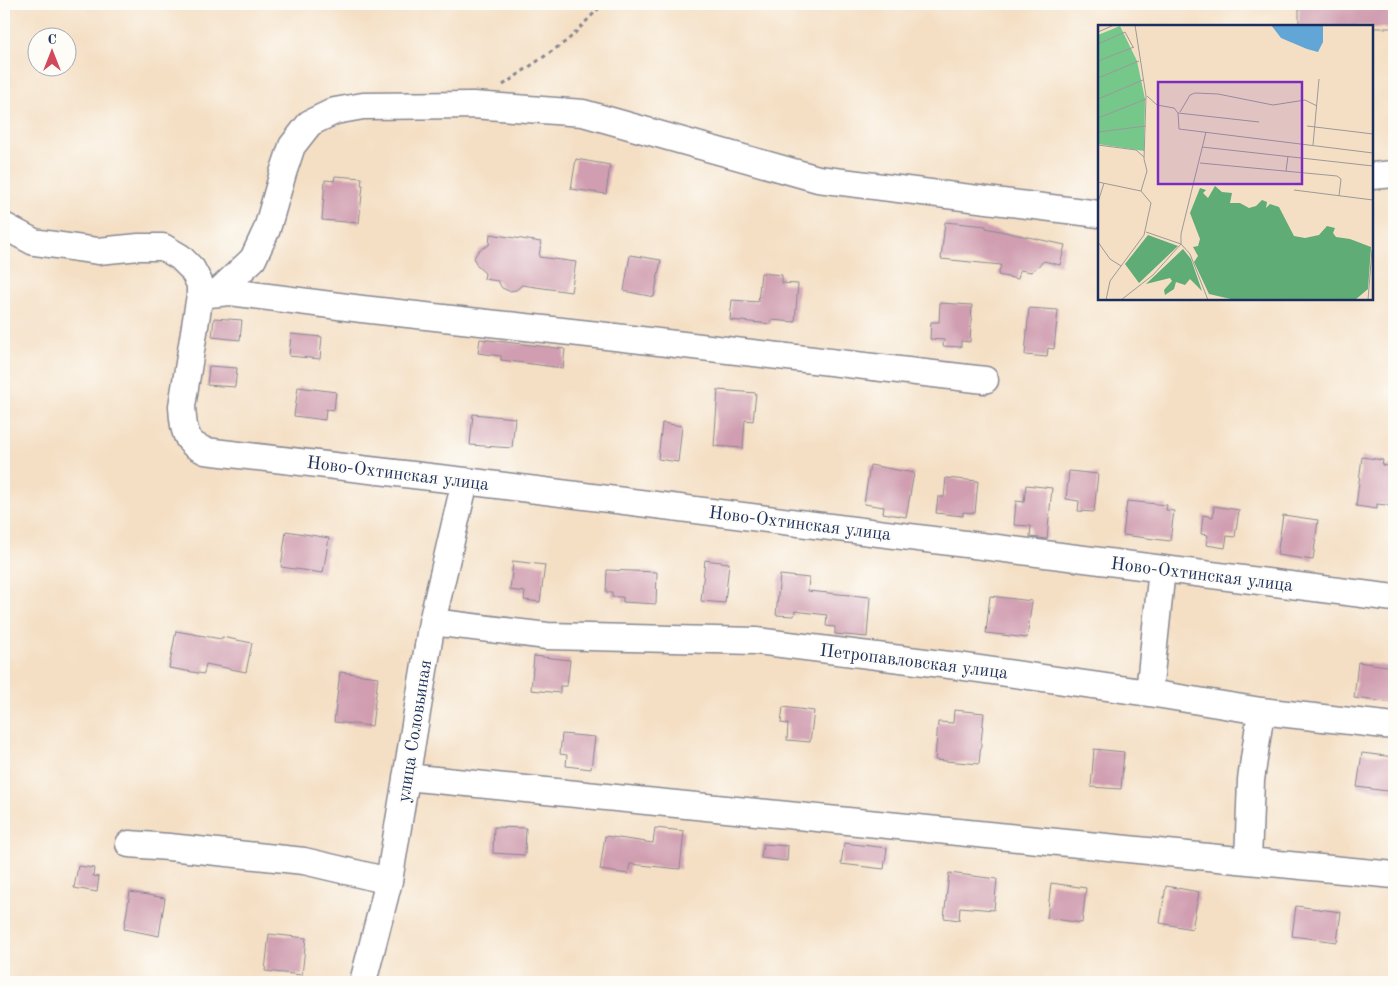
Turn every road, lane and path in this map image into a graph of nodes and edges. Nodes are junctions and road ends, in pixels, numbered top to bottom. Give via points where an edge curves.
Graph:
1 (603, 4) edge
2 (473, 105) junction
3 (1394, 174) edge
4 (1373, 176) edge
5 (1098, 214) edge
6 (4, 226) edge
7 (209, 294) junction
8 (985, 380) dead end
9 (465, 481) junction
10 (1162, 569) junction
11 (1394, 598) edge
12 (432, 622) junction
13 (1149, 693) junction
14 (1262, 711) junction
15 (1394, 726) edge
16 (406, 777) junction
17 (130, 844) dead end
18 (1248, 862) junction
19 (1394, 874) edge
20 (389, 881) junction
21 (364, 982) edge

1 - 2 path via 568,40
2 - 5 street via 583,113 818,179
2 - 7 street via 363,106 335,111 310,123 292,146 267,229 253,259
3 - 4 street
6 - 7 street via 34,242 98,251 163,247 192,269
7 - 8 street via 230,292
7 - 9 street, Ново-Охтинская улица via 182,406 183,423 193,444 205,451
9 - 10 street, Ново-Охтинская улица
9 - 12 street, улица Соловьиная
10 - 11 street, Ново-Охтинская улица
10 - 13 street
12 - 13 street, Петропавловская улица via 547,636 756,641 965,666
12 - 16 street, улица Соловьиная
13 - 14 street, Петропавловская улица
14 - 15 street, Петропавловская улица
14 - 18 street via 1251,780
16 - 18 street
16 - 20 street, улица Соловьиная
17 - 20 street via 304,861
18 - 19 street
20 - 21 street, улица Соловьиная

